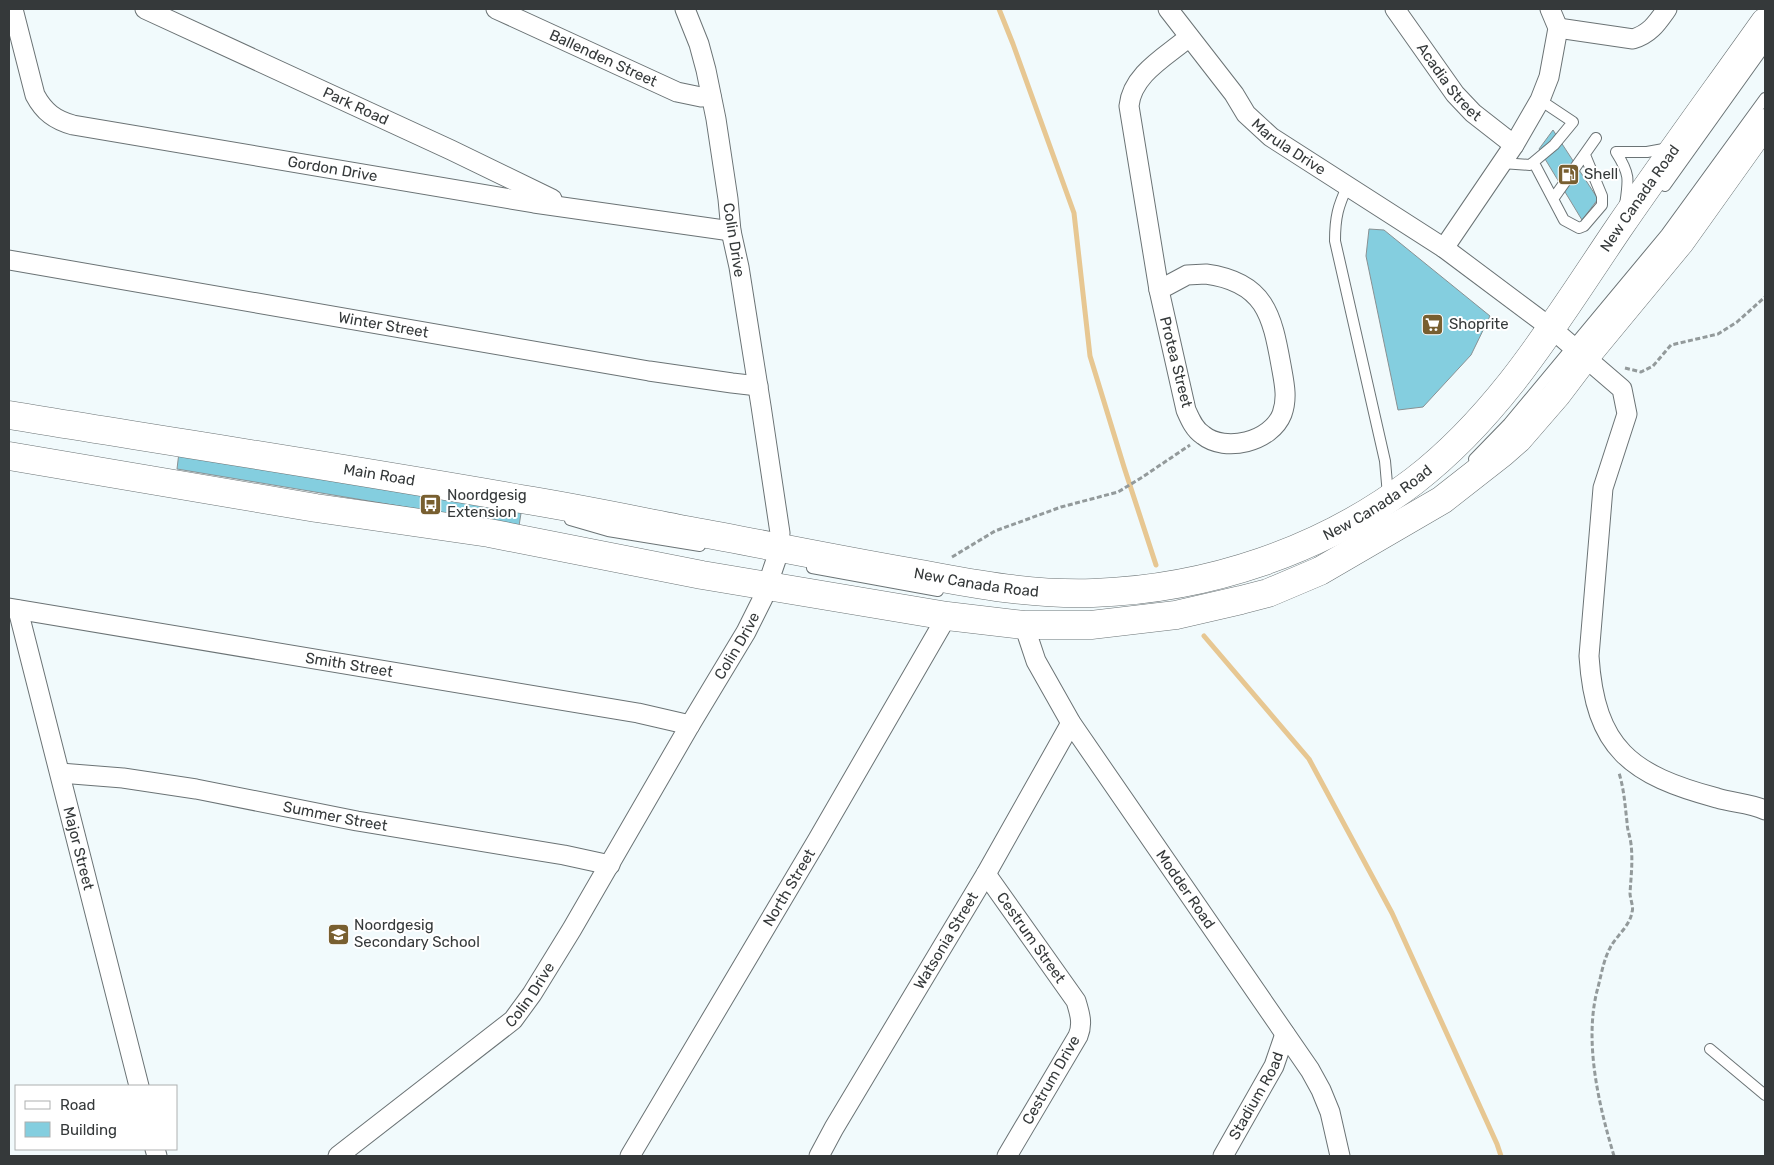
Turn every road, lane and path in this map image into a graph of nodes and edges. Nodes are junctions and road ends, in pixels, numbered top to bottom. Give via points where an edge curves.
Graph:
1 (14, 9) edge
2 (145, 9) edge
3 (496, 9) edge
4 (686, 9) edge
5 (1168, 9) edge
6 (1395, 9) edge
7 (1550, 9) edge
8 (1666, 9) edge
9 (1765, 22) edge
10 (1558, 28) junction
11 (1190, 37) junction
12 (1765, 46) edge
13 (711, 96) junction
14 (1765, 98) edge
15 (1540, 100) junction
16 (1765, 122) edge
17 (1596, 138) dead end
18 (1514, 145) junction
19 (1676, 146) junction
20 (1585, 155) junction
21 (1502, 163) junction
22 (1534, 163) junction
23 (1348, 184) junction
24 (1657, 196) dead end
25 (1553, 200) junction
26 (566, 207) junction
27 (1623, 222) junction
28 (731, 231) junction
29 (1444, 248) junction
30 (9, 260) edge
31 (1159, 290) junction
32 (1765, 297) edge
33 (1565, 340) junction
34 (1622, 367) dead end
35 (758, 386) junction
36 (9, 415) edge
37 (1499, 418) dead end
38 (9, 422) edge
39 (1203, 436) junction
40 (9, 447) edge
41 (1470, 448) dead end
42 (9, 456) edge
43 (1465, 467) dead end
44 (1425, 485) dead end
45 (1424, 498) dead end
46 (1388, 499) junction
47 (709, 548) dead end
48 (1305, 556) dead end
49 (693, 562) dead end
50 (774, 565) junction
51 (712, 566) dead end
52 (804, 566) dead end
53 (922, 575) junction
54 (1241, 586) junction
55 (846, 588) dead end
56 (1172, 602) junction
57 (950, 605) junction
58 (13, 609) edge
59 (1028, 613) junction
60 (1095, 614) dead end
61 (1071, 723) junction
62 (690, 725) junction
63 (1614, 743) junction
64 (60, 773) junction
65 (1765, 810) edge
66 (610, 865) junction
67 (986, 874) junction
68 (1076, 1001) joint
69 (1285, 1034) junction
70 (1710, 1049) dead end
71 (139, 1085) edge
72 (1765, 1095) edge
73 (338, 1156) edge
74 (630, 1156) edge
75 (819, 1156) edge
76 (1007, 1156) edge
77 (1223, 1156) edge
78 (1340, 1156) edge
79 (1614, 1156) edge

1 - 26 street, Gordon Drive via 35,95 40,106 58,121
2 - 26 street, Park Road via 451,150
3 - 13 street, Ballenden Street via 677,92 687,96
4 - 13 street, Colin Drive via 699,44
5 - 11 street, Marula Drive
6 - 18 street, Acadia Street via 1455,94 1473,113
7 - 10 street
8 - 10 street via 1650,31 1633,39
9 - 19 main road, New Canada Road
10 - 15 street via 1549,77
11 - 23 street, Marula Drive via 1256,125
11 - 31 street, Protea Street via 1146,72 1130,96
12 - 24 lane, New Canada Road
13 - 28 street, Colin Drive
14 - 33 lane, New Canada Road via 1666,234
15 - 18 street
15 - 22 lane via 1573,122
16 - 33 main road, New Canada Road via 1680,242
17 - 20 lane
18 - 21 street
19 - 27 main road, New Canada Road
19 - 27 lane via 1647,152 1616,152 1625,167 1628,181
20 - 25 lane
20 - 25 lane via 1602,196 1602,205 1579,228 1564,220
21 - 22 lane via 1524,166
21 - 29 street
22 - 25 lane
23 - 29 street, Marula Drive
23 - 46 lane via 1338,206 1335,241 1385,461
26 - 28 street, Gordon Drive
27 - 33 main road, New Canada Road
28 - 35 street, Colin Drive
29 - 33 street, Marula Drive
30 - 35 street, Winter Street via 649,371
31 - 39 street, Protea Street via 1186,410
31 - 39 street via 1187,275 1216,276 1249,291 1269,314 1286,393 1282,415 1266,433 1240,443 1221,443
32 - 34 path via 1718,334 1671,345 1653,366 1640,372
33 - 43 lane, New Canada Road via 1508,424
33 - 46 main road, New Canada Road via 1506,391 1453,449
33 - 54 main road, New Canada Road via 1557,394 1518,439 1442,500 1320,571 1268,593
33 - 63 street, Marula Drive via 1622,389 1627,414 1603,488 1589,656 1598,712
35 - 50 street, Colin Drive via 780,533
36 - 50 main road, Main Road via 523,499
37 - 41 lane
38 - 47 lane, Main Road via 521,506 608,531
39 - 53 path via 1118,492 1060,507 995,532
40 - 49 lane, Main Road via 316,499 489,524
42 - 50 main road via 316,508 489,533
44 - 48 lane, New Canada Road via 1380,515
45 - 54 lane, New Canada Road via 1328,557 1284,576
46 - 54 main road, New Canada Road via 1299,549 1276,558
50 - 51 lane
50 - 53 main road, New Canada Road
50 - 55 lane
50 - 57 main road, New Canada Road
50 - 62 street, Colin Drive via 758,611
52 - 57 lane, New Canada Road via 888,583
53 - 56 main road, New Canada Road via 1005,588
54 - 56 main road, New Canada Road
54 - 59 lane, New Canada Road
56 - 59 main road, New Canada Road via 1091,625
56 - 60 lane, New Canada Road
57 - 59 main road, New Canada Road
57 - 74 street, North Street via 814,847
58 - 62 street, Smith Street via 638,713
58 - 64 street, Major Street
59 - 61 street, Modder Road via 1036,661
61 - 67 street, Watsonia Street
61 - 69 street, Modder Road
62 - 66 street, Colin Drive
63 - 65 street, Marula Drive via 1630,761 1654,777 1719,799 1753,804
63 - 79 path via 1612,754 1624,790 1631,844 1632,912 1606,954 1592,1029 1599,1095
64 - 66 street, Summer Street via 196,789
64 - 71 street, Major Street
66 - 73 street, Colin Drive via 513,1020
67 - 68 street, Cestrum Street
67 - 75 street, Watsonia Street
68 - 76 street, Cestrum Drive via 1081,1018 1078,1036
69 - 77 street, Stadium Road via 1274,1066
69 - 78 street, Modder Road via 1321,1090 1330,1112
70 - 72 lane

